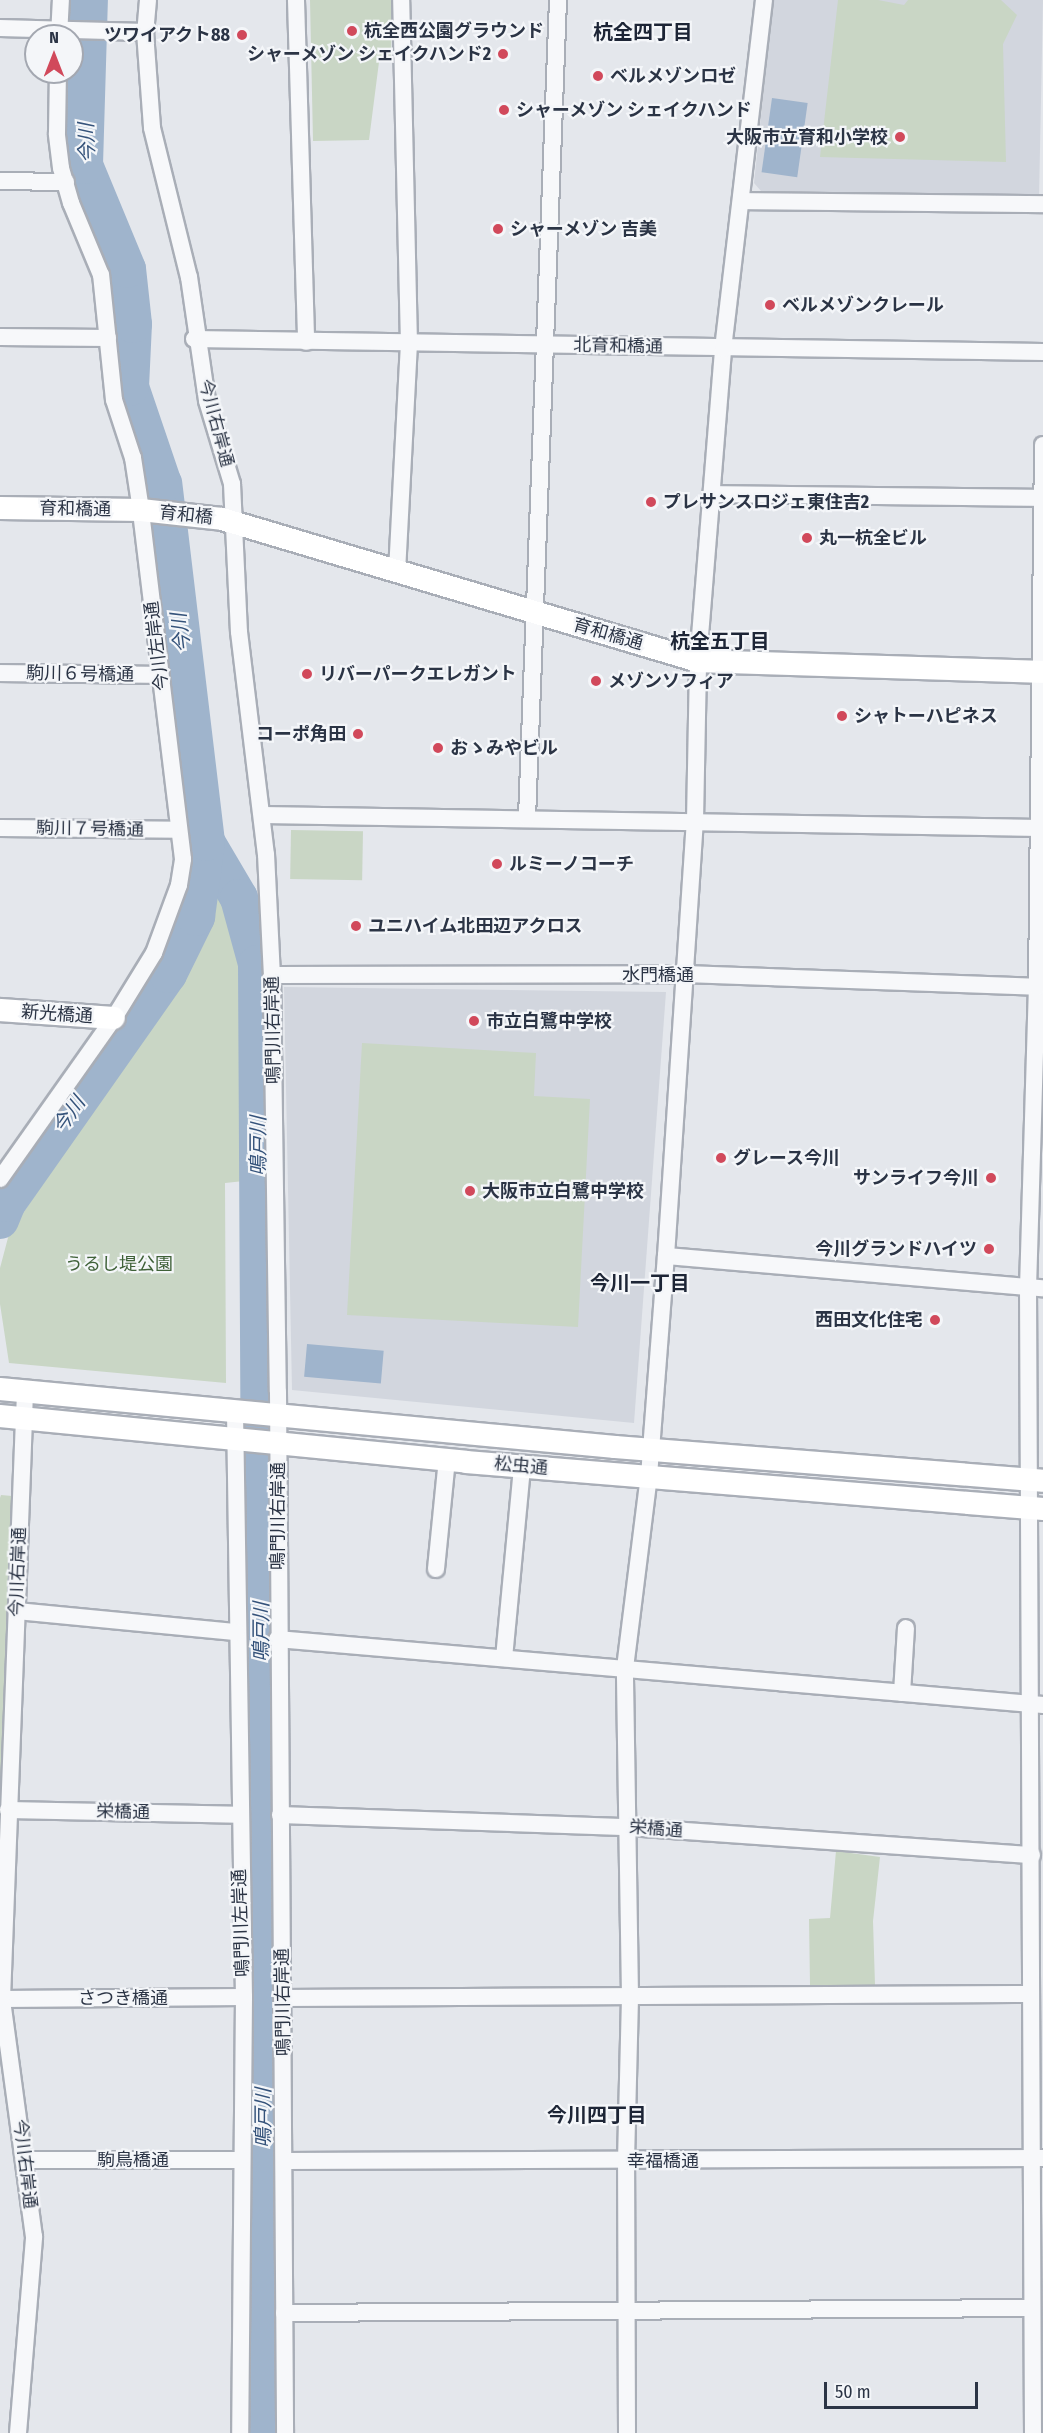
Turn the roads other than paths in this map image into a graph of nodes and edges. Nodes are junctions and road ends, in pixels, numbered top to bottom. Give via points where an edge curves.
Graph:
1 (61, 0) edge
2 (148, 0) edge
3 (296, 0) edge
4 (401, 0) edge
5 (558, 0) edge
6 (764, 0) edge
7 (60, 24) edge
8 (0, 28) edge
9 (24, 30) edge
10 (145, 32) junction
11 (84, 33) edge
12 (58, 84) edge
13 (0, 181) edge
14 (66, 182) junction
15 (741, 201) junction
16 (1043, 204) edge
17 (0, 337) edge
18 (107, 338) junction
19 (194, 339) junction
20 (306, 342) junction
21 (409, 345) junction
22 (546, 345) junction
23 (723, 349) junction
24 (1043, 352) edge
25 (1043, 445) edge
26 (712, 494) junction
27 (1041, 498) junction
28 (0, 508) edge
29 (146, 511) junction
30 (228, 521) junction
31 (398, 572) junction
32 (533, 613) junction
33 (698, 661) junction
34 (1042, 672) edge
35 (0, 673) edge
36 (160, 675) junction
37 (264, 815) junction
38 (527, 818) junction
39 (695, 821) junction
40 (0, 828) edge
41 (1039, 828) junction
42 (179, 830) junction
43 (685, 974) junction
44 (272, 975) junction
45 (1040, 987) edge
46 (0, 1010) edge
47 (114, 1018) junction
48 (0, 1179) edge
49 (666, 1256) junction
50 (1035, 1288) edge
51 (0, 1389) edge
52 (24, 1391) junction
53 (236, 1412) junction
54 (0, 1416) edge
55 (277, 1416) junction
56 (23, 1418) junction
57 (236, 1440) junction
58 (277, 1443) junction
59 (650, 1450) junction
60 (447, 1459) junction
61 (522, 1466) junction
62 (649, 1476) junction
63 (1036, 1480) edge
64 (1036, 1508) edge
65 (436, 1569) dead end
66 (17, 1611) junction
67 (906, 1628) dead end
68 (237, 1632) junction
69 (277, 1639) junction
70 (504, 1658) junction
71 (625, 1668) junction
72 (902, 1693) junction
73 (1037, 1704) edge
74 (8, 1810) junction
75 (238, 1815) junction
76 (280, 1815) junction
77 (629, 1827) junction
78 (1032, 1855) junction
79 (1031, 1994) junction
80 (630, 1996) junction
81 (244, 1997) junction
82 (283, 1998) junction
83 (2, 1999) junction
84 (1036, 2158) edge
85 (26, 2160) junction
86 (240, 2160) junction
87 (626, 2161) junction
88 (284, 2162) junction
89 (1032, 2308) junction
90 (626, 2312) junction
91 (284, 2313) junction
92 (18, 2433) edge
93 (240, 2433) edge
94 (285, 2433) edge
95 (627, 2433) edge
96 (1033, 2433) edge

1 - 7 street
2 - 10 street, 今川右岸通
3 - 20 street
4 - 21 street
5 - 22 street
6 - 15 street
8 - 9 street
10 - 11 street
10 - 19 street, 今川右岸通 via 152,128 189,277
12 - 14 street, 今川左岸通 via 57,133
13 - 14 street
14 - 18 street, 今川左岸通 via 101,275
15 - 16 street
15 - 23 street
17 - 18 street
18 - 29 street, 今川左岸通 via 118,422 133,458
19 - 20 street, 北育和橋通
19 - 30 street, 今川右岸通 via 207,401 227,459
20 - 21 street, 北育和橋通
21 - 22 street, 北育和橋通
21 - 31 street
22 - 23 street, 北育和橋通
22 - 32 street
23 - 24 street, 北育和橋通
23 - 26 street
25 - 27 street
26 - 27 street
26 - 33 street
27 - 34 street
28 - 29 street, 育和橋通
29 - 30 street, 育和橋
29 - 36 street, 今川左岸通
30 - 31 street, 育和橋通
30 - 37 street, 今川右岸通
31 - 32 street, 育和橋通
32 - 33 street, 育和橋通
32 - 38 street
33 - 34 street, 育和橋通
33 - 39 street
34 - 41 street
35 - 36 street, 駒川６号橋通
36 - 42 street, 今川左岸通
37 - 38 street
37 - 44 street, 鳴門川右岸通
38 - 39 street
39 - 41 street
39 - 43 street
40 - 42 street, 駒川７号橋通
41 - 45 street
42 - 47 street, 今川左岸通 via 183,859 179,885 154,954
43 - 44 street, 水門橋通
43 - 45 street, 水門橋通
43 - 49 street
44 - 55 street, 鳴門川右岸通
45 - 50 street
46 - 47 street, 新光橋通
47 - 48 street, 今川左岸通
49 - 50 street
49 - 59 street
50 - 63 street
51 - 52 street, 松虫通
52 - 53 street, 松虫通
52 - 56 street, 今川右岸通
53 - 55 street, 松虫通
53 - 57 street, 鳴門川左岸通
54 - 56 street, 松虫通
55 - 58 street, 鳴門川右岸通
55 - 59 street, 松虫通
56 - 57 street, 松虫通
56 - 66 street, 今川右岸通
57 - 58 street, 松虫通
57 - 68 street, 鳴門川左岸通
58 - 60 street, 松虫通
58 - 69 street, 鳴門川右岸通
59 - 62 street
59 - 63 street, 松虫通
60 - 61 street, 松虫通
60 - 65 street
61 - 62 street, 松虫通
61 - 70 street
62 - 64 street, 松虫通
62 - 71 street
63 - 64 street
64 - 73 street
66 - 68 street
66 - 74 street, 今川右岸通
67 - 72 street
68 - 75 street, 鳴門川左岸通
69 - 70 street
69 - 76 street, 鳴門川右岸通
70 - 71 street
71 - 72 street
71 - 77 street
72 - 73 street
73 - 78 street
74 - 75 street, 栄橋通
74 - 83 street, 今川右岸通
75 - 81 street, 鳴門川左岸通
76 - 77 street, 栄橋通
76 - 82 street, 鳴門川右岸通
77 - 78 street, 栄橋通
77 - 80 street
78 - 79 street
79 - 80 street
79 - 84 street
80 - 82 street
80 - 87 street
81 - 83 street, さつき橋通
81 - 86 street, 鳴門川左岸通
82 - 88 street, 鳴門川右岸通
83 - 85 street, 今川右岸通
84 - 87 street, 幸福橋通
84 - 89 street
85 - 86 street, 駒鳥橋通
85 - 92 street, 今川右岸通 via 34,2237
86 - 93 street, 鳴門川左岸通
87 - 88 street, 幸福橋通
87 - 90 street
88 - 91 street, 鳴門川右岸通
89 - 90 street
89 - 96 street
90 - 91 street
90 - 95 street
91 - 94 street, 鳴門川右岸通

